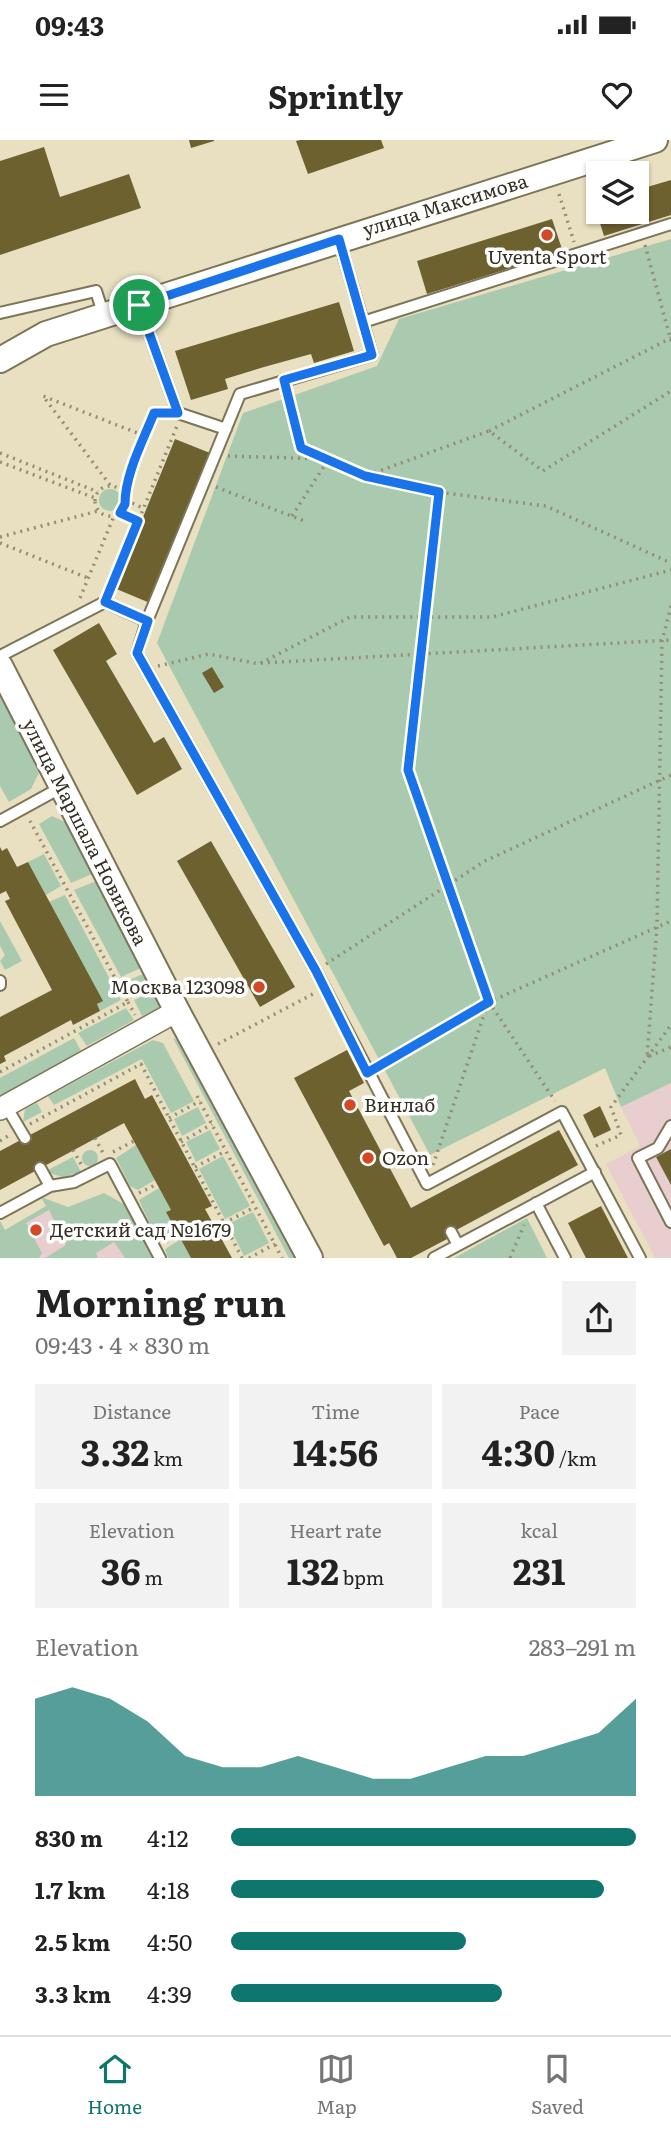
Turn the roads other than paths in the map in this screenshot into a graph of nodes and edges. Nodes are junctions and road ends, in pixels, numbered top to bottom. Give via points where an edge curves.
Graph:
1 (655, 140) edge
2 (671, 224) edge
3 (339, 239) junction
4 (139, 305) junction
5 (0, 313) edge
6 (104, 316) junction
7 (363, 322) junction
8 (0, 359) edge
9 (226, 429) junction
10 (148, 621) junction
11 (0, 656) edge
12 (0, 666) edge
13 (62, 787) junction
14 (0, 821) edge
15 (177, 1011) junction
16 (3, 1107) edge
17 (671, 1126) edge
18 (22, 1134) road end
19 (40, 1168) dead end
20 (594, 1172) junction
21 (427, 1184) junction
22 (50, 1186) junction
23 (433, 1197) dead end
24 (537, 1204) junction
25 (0, 1213) edge
26 (671, 1222) edge
27 (451, 1233) dead end
28 (458, 1245) junction
29 (160, 1258) edge
30 (310, 1258) edge
31 (434, 1258) edge
32 (565, 1258) edge
33 (640, 1258) edge

1 - 3 street, улица Максимова
2 - 7 lane
3 - 4 street, улица Максимова
3 - 7 lane
4 - 6 street, улица Максимова
4 - 9 lane via 180,414
5 - 6 lane via 96,291
6 - 8 street, улица Максимова via 46,334
7 - 9 lane via 372,355 240,394
9 - 10 lane
10 - 11 lane via 105,602
10 - 21 lane via 137,653 316,971
12 - 13 street, улица Маршала Новикова
13 - 14 lane
13 - 15 street, улица Маршала Новикова
15 - 16 street
15 - 30 street, улица Маршала Новикова
16 - 18 lane
17 - 26 lane via 658,1147 638,1158
19 - 22 lane
20 - 21 lane via 562,1112
20 - 24 lane
20 - 33 lane
21 - 23 lane
22 - 25 lane
22 - 29 lane via 74,1182 110,1164
24 - 28 lane
24 - 32 lane
27 - 28 lane
28 - 31 lane

